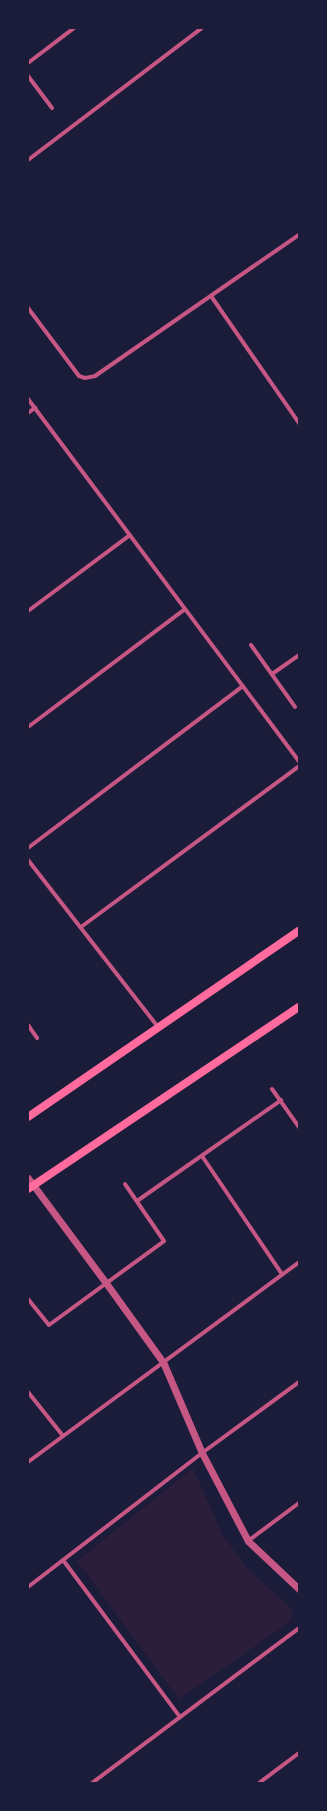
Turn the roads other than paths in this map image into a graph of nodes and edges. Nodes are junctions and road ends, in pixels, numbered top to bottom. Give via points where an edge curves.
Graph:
1 (74, 28) edge
2 (202, 28) edge
3 (28, 63) edge
4 (28, 76) edge
5 (52, 108) dead end
6 (28, 160) edge
7 (299, 235) edge
8 (211, 296) junction
9 (28, 308) edge
10 (28, 399) edge
11 (35, 408) junction
12 (28, 413) edge
13 (299, 423) edge
14 (130, 535) junction
15 (184, 610) junction
16 (28, 611) edge
17 (251, 645) dead end
18 (299, 655) edge
19 (272, 674) junction
20 (243, 686) junction
21 (295, 707) dead end
22 (28, 727) edge
23 (299, 761) edge
24 (299, 766) edge
25 (28, 848) edge
26 (28, 860) edge
27 (81, 927) junction
28 (299, 931) edge
29 (299, 1007) edge
30 (28, 1025) edge
31 (159, 1028) junction
32 (37, 1038) dead end
33 (272, 1088) dead end
34 (281, 1100) junction
35 (28, 1117) edge
36 (299, 1127) edge
37 (202, 1156) junction
38 (28, 1178) edge
39 (125, 1184) dead end
40 (31, 1187) edge
41 (137, 1201) junction
42 (299, 1262) edge
43 (282, 1274) junction
44 (106, 1283) junction
45 (28, 1299) edge
46 (163, 1362) junction
47 (299, 1382) edge
48 (28, 1392) edge
49 (63, 1436) junction
50 (202, 1454) junction
51 (28, 1462) edge
52 (299, 1503) edge
53 (248, 1541) junction
54 (63, 1560) junction
55 (28, 1587) edge
56 (299, 1589) edge
57 (299, 1628) edge
58 (180, 1717) junction
59 (299, 1753) edge
60 (92, 1783) edge
61 (259, 1783) edge

1 - 3 street
2 - 6 street
4 - 5 street
7 - 8 street
8 - 9 street via 95,376 85,378 79,376
8 - 13 street
10 - 11 street
11 - 12 street
11 - 14 street
14 - 15 street
14 - 16 street
15 - 20 street
15 - 22 street
17 - 19 street
18 - 19 street
19 - 21 street
20 - 23 street
20 - 25 street
24 - 27 street
26 - 27 street
27 - 31 street
28 - 31 main road
29 - 40 main road
30 - 32 street
31 - 35 main road
33 - 34 street
34 - 36 street
34 - 37 street
37 - 41 street
37 - 43 street
38 - 40 street
39 - 41 street
40 - 44 street
41 - 44 street via 164,1241
42 - 43 street
43 - 46 street
44 - 45 street via 48,1325
44 - 46 street
46 - 49 street
46 - 50 street
47 - 50 street
48 - 49 street
49 - 51 street
50 - 53 street
50 - 54 street
52 - 53 street
53 - 56 street
54 - 55 street
54 - 58 street
57 - 58 street
58 - 60 street
59 - 61 street

